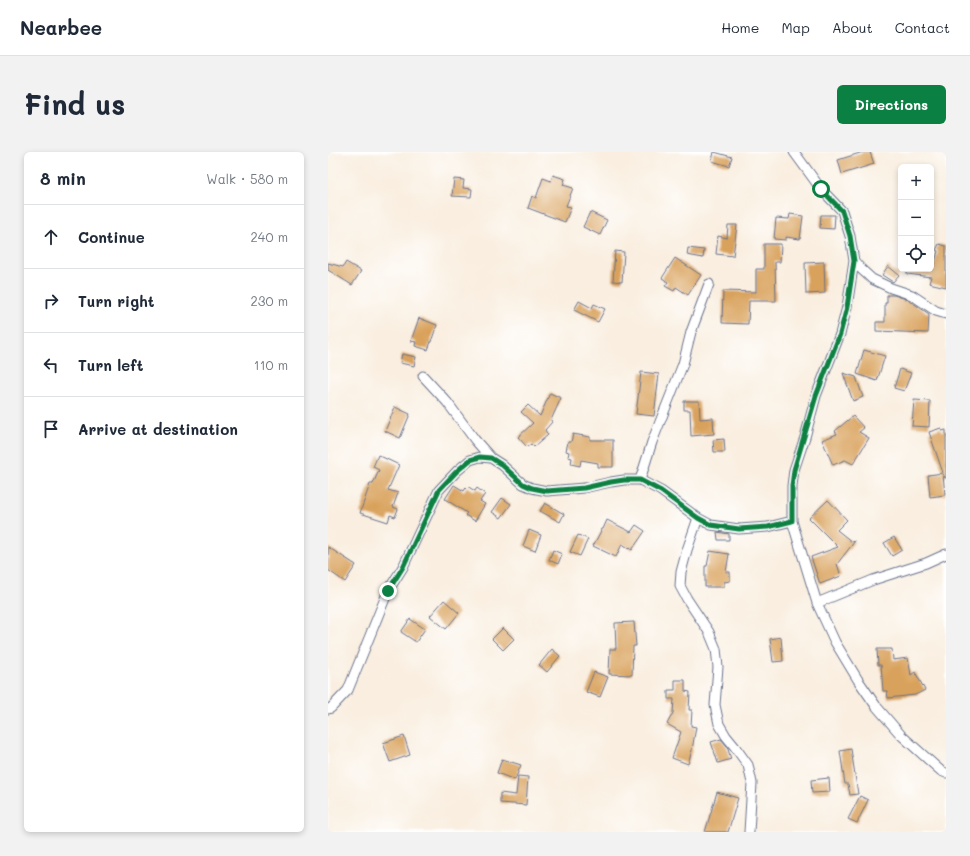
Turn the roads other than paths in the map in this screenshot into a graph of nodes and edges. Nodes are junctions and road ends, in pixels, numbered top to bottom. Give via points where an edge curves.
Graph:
1 (794, 152) edge
2 (854, 261) junction
3 (709, 284) dead end
4 (946, 314) edge
5 (423, 376) dead end
6 (491, 458) junction
7 (640, 480) junction
8 (698, 518) junction
9 (792, 521) junction
10 (946, 554) edge
11 (817, 603) junction
12 (328, 709) edge
13 (946, 773) edge
14 (749, 832) edge

1 - 2 street via 821,189 842,211
2 - 4 street via 872,279 912,295 936,311
2 - 9 street via 840,334 816,396 794,470
3 - 7 street via 691,332 683,364
5 - 6 street
6 - 7 street via 523,484 547,491
6 - 12 street via 480,457 470,460 439,490 403,567 388,591 348,690
7 - 8 street via 661,491
8 - 9 street via 711,525 739,529 768,527
8 - 14 street via 681,572 680,586 709,632 716,649 718,667 715,705 719,724 748,766 752,782
9 - 11 street
10 - 11 street
11 - 13 street via 835,642 876,706 901,735

